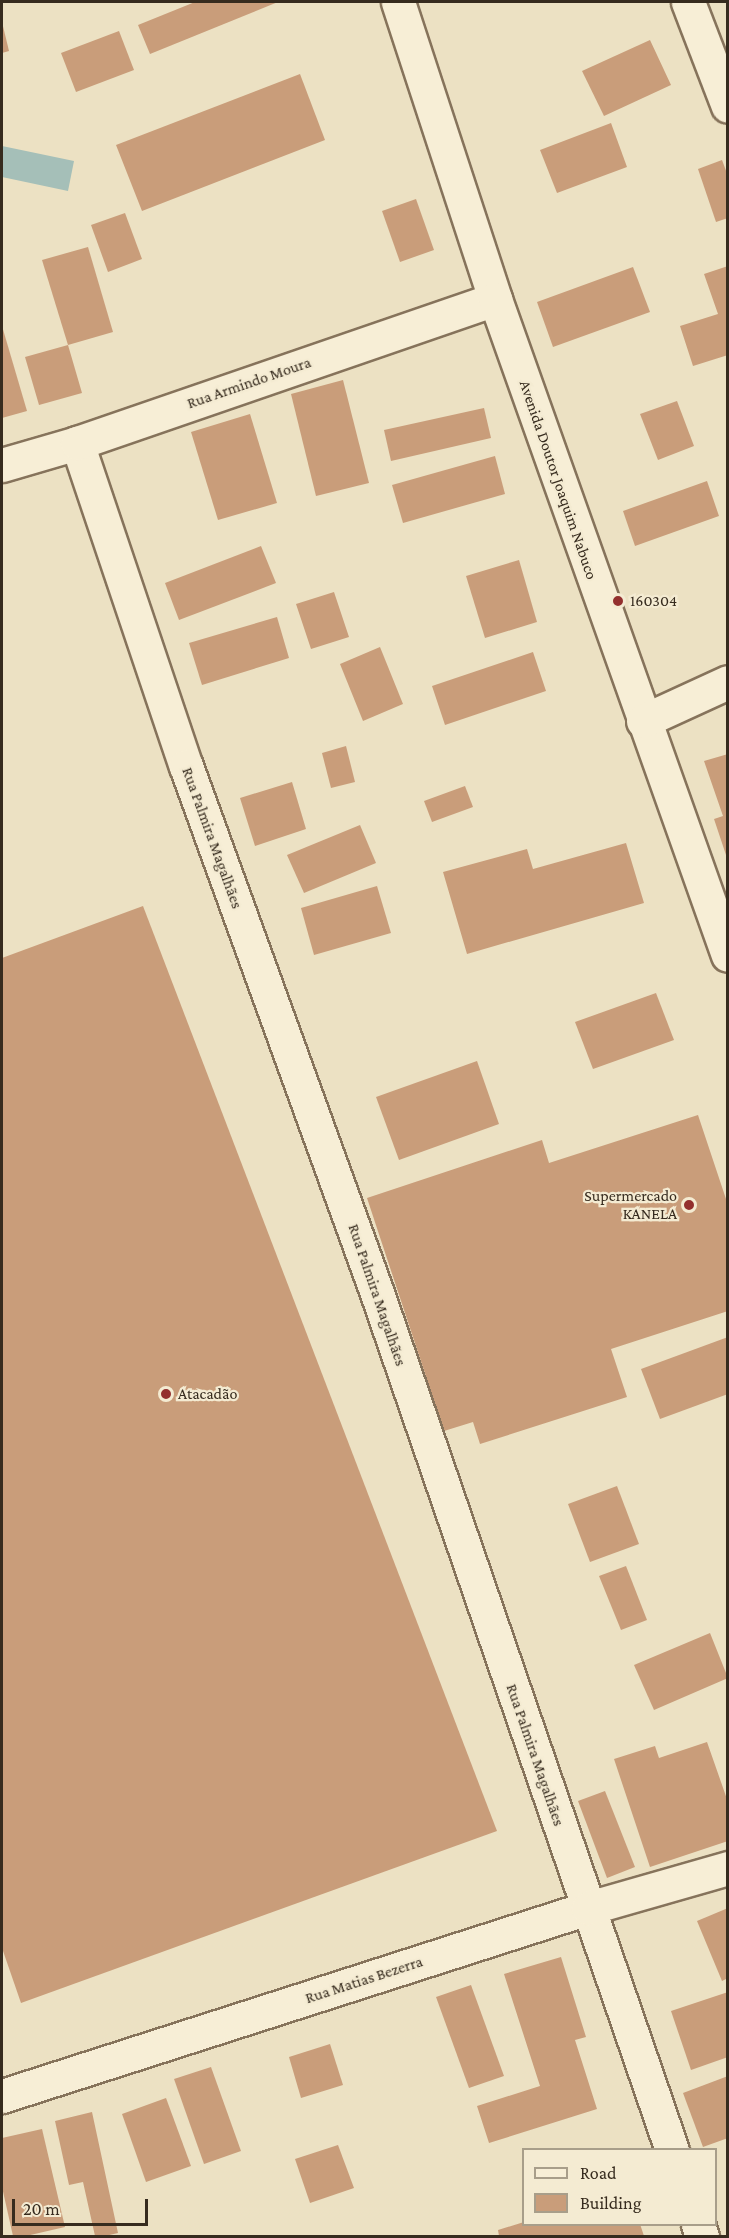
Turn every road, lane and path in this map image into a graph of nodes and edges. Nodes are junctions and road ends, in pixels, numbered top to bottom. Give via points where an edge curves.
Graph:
1 (398, 2) edge
2 (688, 2) edge
3 (728, 106) edge
4 (495, 298) junction
5 (77, 443) junction
6 (2, 465) edge
7 (728, 682) edge
8 (643, 721) junction
9 (728, 955) edge
10 (728, 1868) edge
11 (588, 1908) junction
12 (2, 2096) edge
13 (671, 2148) edge

1 - 4 street, Avenida Doutor Joaquim Nabuco
2 - 3 street
4 - 5 street, Rua Armindo Moura
4 - 8 street, Avenida Doutor Joaquim Nabuco
5 - 6 street, Rua Armindo Moura
5 - 11 street, Rua Palmira Magalhães via 186,766 377,1293
7 - 8 street
8 - 9 street, Avenida Doutor Joaquim Nabuco
10 - 11 street, Rua Matias Bezerra
11 - 12 street, Rua Matias Bezerra
11 - 13 street, Rua Palmira Magalhães

